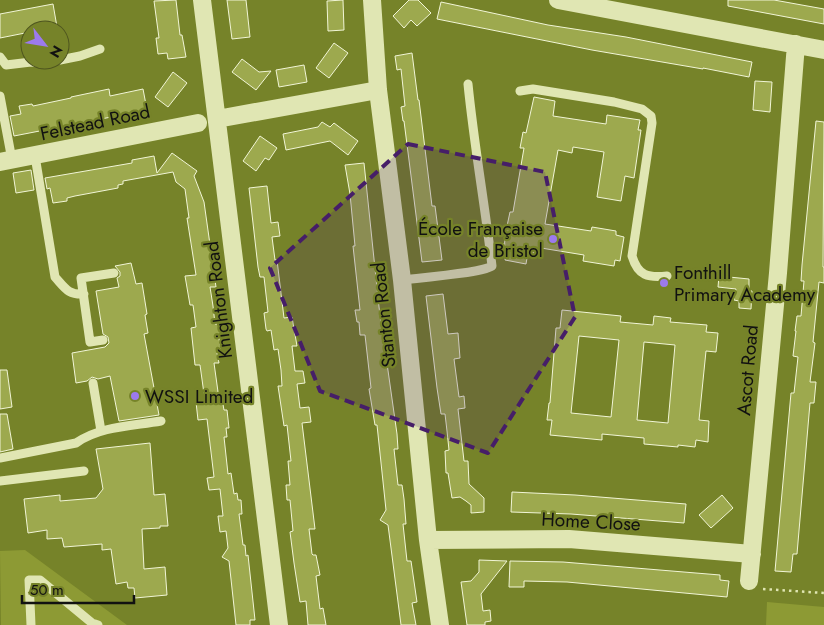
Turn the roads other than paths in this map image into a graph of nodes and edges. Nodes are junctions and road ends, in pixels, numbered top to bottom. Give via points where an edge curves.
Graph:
1 (202, 0) edge
2 (372, 0) edge
3 (558, 0) edge
4 (796, 44) junction
5 (100, 49) dead end
6 (824, 50) edge
7 (0, 57) edge
8 (70, 58) edge
9 (20, 63) edge
10 (468, 84) dead end
11 (378, 90) junction
12 (520, 91) dead end
13 (0, 96) edge
14 (217, 119) junction
15 (198, 123) dead end
16 (35, 156) junction
17 (6, 161) edge
18 (114, 273) dead end
19 (667, 276) dead end
20 (402, 280) junction
21 (84, 294) junction
22 (102, 340) dead end
23 (93, 383) dead end
24 (161, 421) dead end
25 (101, 431) junction
26 (0, 458) edge
27 (84, 472) dead end
28 (0, 482) edge
29 (428, 540) junction
30 (752, 554) junction
31 (749, 580) road end
32 (91, 624) edge
33 (31, 625) edge
34 (279, 625) edge
35 (440, 625) edge

1 - 14 street, Knighton Road
2 - 11 street, Stanton Road
3 - 4 street
4 - 6 street
4 - 30 street, Ascot Road
5 - 8 lane
7 - 9 lane via 6,65
10 - 20 lane via 492,266
11 - 14 street
11 - 20 street, Stanton Road
12 - 19 lane via 533,89 614,102 642,109 651,116 632,256 641,273
13 - 17 lane
14 - 34 street, Knighton Road
15 - 16 street, Felstead Road
16 - 17 street, Felstead Road
16 - 21 lane via 55,277 74,295
18 - 21 lane via 82,278
20 - 29 street, Stanton Road
21 - 22 lane via 90,342
23 - 25 lane
24 - 25 lane
25 - 26 lane via 76,443
27 - 28 lane
29 - 30 street, Home Close via 569,539
29 - 35 street, Stanton Road
30 - 31 street, Ascot Road
32 - 33 lane via 40,580 30,580

